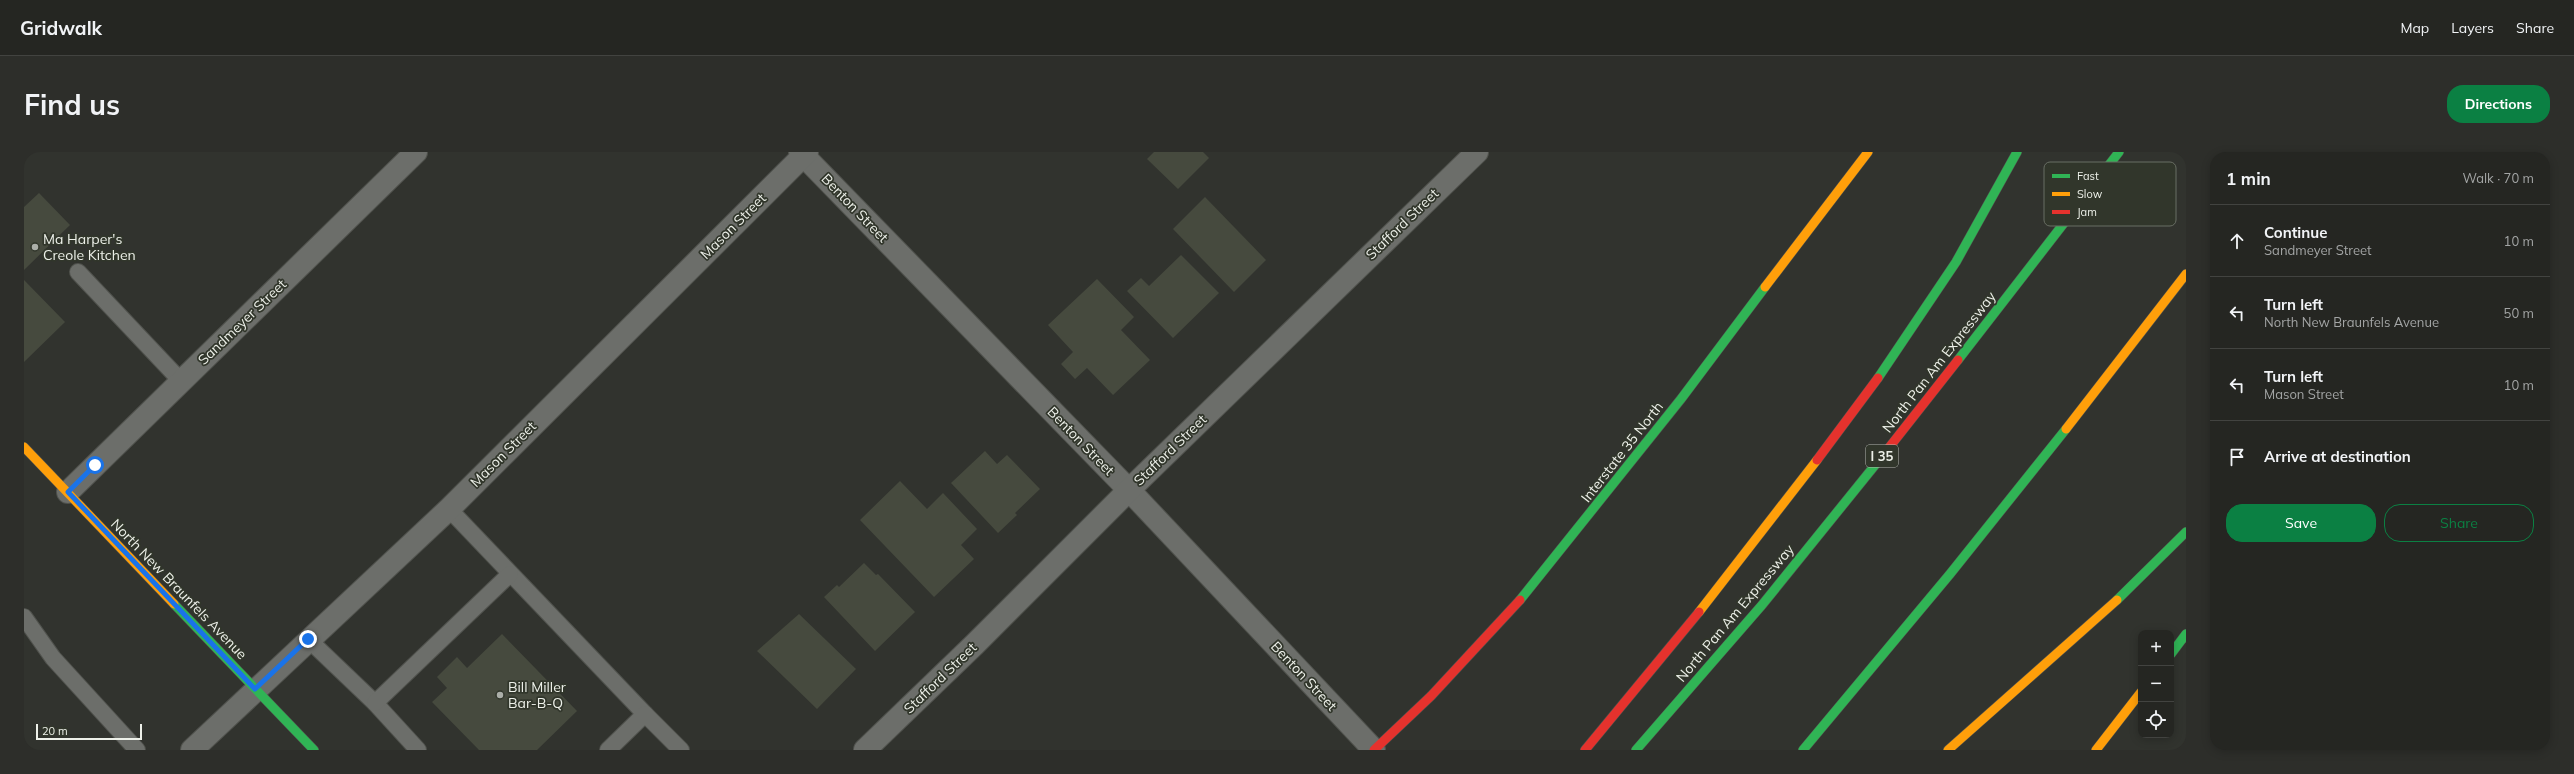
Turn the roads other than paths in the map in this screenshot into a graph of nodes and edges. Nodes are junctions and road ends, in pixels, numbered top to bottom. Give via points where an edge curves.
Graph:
1 (416, 152) edge
2 (1477, 152) edge
3 (1868, 152) edge
4 (2017, 152) edge
5 (2119, 152) edge
6 (804, 153) edge
7 (2111, 162) edge
8 (2062, 226) edge
9 (78, 272) dead end
10 (2186, 274) edge
11 (181, 382) junction
12 (24, 447) edge
13 (1128, 490) junction
14 (68, 492) junction
15 (449, 509) junction
16 (2186, 532) edge
17 (510, 574) junction
18 (24, 618) edge
19 (2186, 634) edge
20 (308, 639) junction
21 (2174, 650) edge
22 (255, 689) junction
23 (2138, 696) edge
24 (375, 703) junction
25 (645, 714) junction
26 (413, 748) edge
27 (137, 750) edge
28 (192, 750) edge
29 (314, 750) edge
30 (608, 750) edge
31 (681, 750) edge
32 (864, 750) edge
33 (1374, 750) edge
34 (1585, 750) edge
35 (1636, 750) edge
36 (1803, 750) edge
37 (1948, 750) edge
38 (2096, 750) edge

1 - 11 street, Sandmeyer Street
2 - 13 street, Stafford Street
3 - 33 main road, Interstate 35 North via 1681,399 1525,595 1431,696
4 - 34 main road via 1941,288 1896,354 1713,596
5 - 7 main road, North Pan Am Expressway / I 35
6 - 13 street, Benton Street
6 - 15 street, Mason Street
8 - 35 main road, North Pan Am Expressway / I 35 via 1938,387 1792,568
9 - 11 lane
10 - 36 main road via 2048,454
11 - 14 street, Sandmeyer Street
12 - 14 main road, North New Braunfels Avenue
13 - 32 street, Stafford Street via 975,644
13 - 33 street, Benton Street
14 - 22 main road, North New Braunfels Avenue
15 - 17 lane
15 - 20 street, Mason Street
16 - 37 main road via 2100,616
17 - 24 lane
17 - 25 lane
18 - 27 lane via 53,658
19 - 21 main road
20 - 22 street, Mason Street
20 - 24 lane
22 - 28 street, Mason Street
22 - 29 main road, North New Braunfels Avenue
23 - 38 main road
24 - 26 lane
25 - 30 lane
25 - 31 lane

